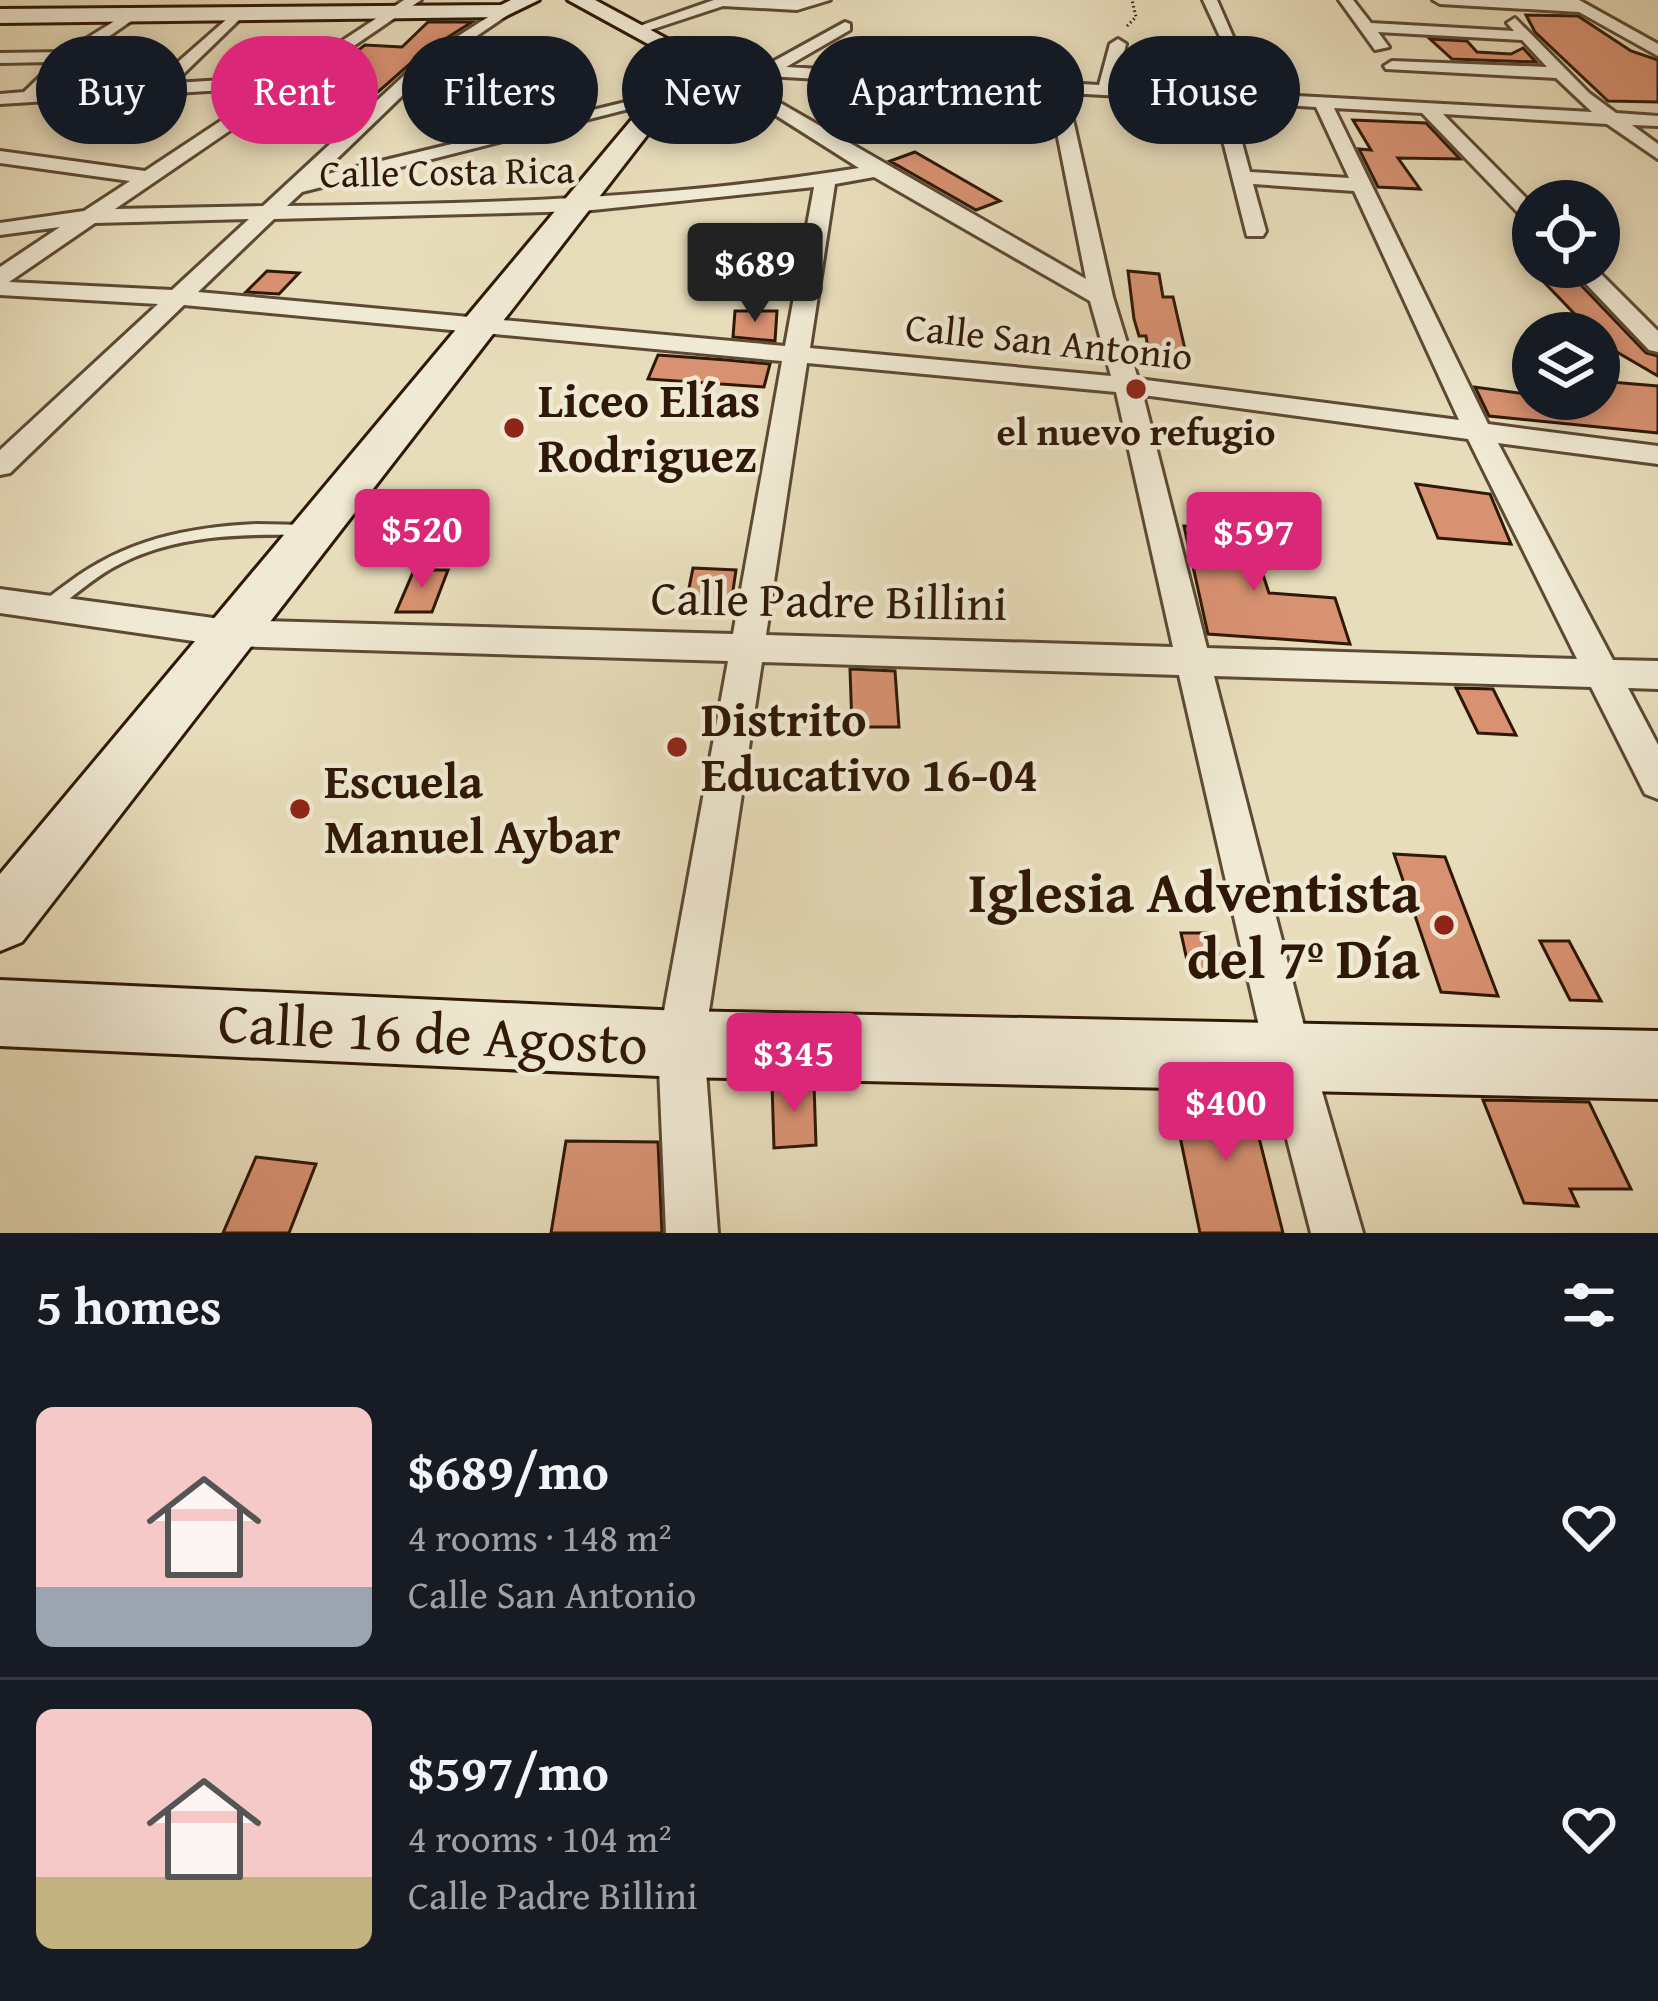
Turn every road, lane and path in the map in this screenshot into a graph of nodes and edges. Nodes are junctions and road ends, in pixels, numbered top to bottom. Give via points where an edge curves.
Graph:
1 (414, 0) edge
2 (579, 0) edge
3 (823, 0) edge
4 (1132, 0) edge
5 (1210, 0) edge
6 (1346, 0) edge
7 (1440, 0) edge
8 (1484, 1) edge
9 (522, 3) edge
10 (1573, 4) edge
11 (393, 14) junction
12 (236, 15) junction
13 (0, 16) edge
14 (129, 16) junction
15 (845, 27) dead end
16 (1369, 27) junction
17 (636, 30) junction
18 (100, 36) edge
19 (361, 36) edge
20 (648, 36) edge
21 (1118, 36) edge
22 (1227, 36) edge
23 (1658, 51) edge
24 (0, 58) edge
25 (36, 58) edge
26 (187, 61) edge
27 (783, 62) edge
28 (1561, 74) junction
29 (1108, 84) edge
30 (1084, 88) edge
31 (1107, 88) joint
32 (36, 89) edge
33 (1410, 91) junction
34 (36, 96) edge
35 (28, 97) junction
36 (0, 99) edge
37 (1300, 102) edge
38 (1322, 103) junction
39 (622, 108) edge
40 (783, 113) edge
41 (1613, 118) junction
42 (1658, 121) edge
43 (211, 137) edge
44 (625, 144) edge
45 (1069, 144) edge
46 (1232, 144) edge
47 (1658, 153) edge
48 (0, 157) edge
49 (877, 171) junction
50 (1239, 176) junction
51 (150, 178) junction
52 (825, 182) junction
53 (1359, 185) junction
54 (298, 187) junction
55 (1512, 195) edge
56 (572, 207) junction
57 (277, 209) junction
58 (88, 217) junction
59 (0, 229) edge
60 (1256, 231) dead end
61 (0, 277) edge
62 (0, 288) edge
63 (1602, 288) edge
64 (1101, 297) junction
65 (181, 298) junction
66 (477, 325) junction
67 (1658, 345) edge
68 (797, 355) junction
69 (1127, 385) junction
70 (1479, 433) junction
71 (1658, 455) edge
72 (0, 466) edge
73 (311, 530) junction
74 (0, 601) edge
75 (46, 607) junction
76 (228, 633) junction
77 (750, 646) junction
78 (1192, 658) junction
79 (1604, 674) junction
80 (1658, 675) edge
81 (1658, 782) edge
82 (0, 922) edge
83 (0, 1013) edge
84 (681, 1044) junction
85 (1289, 1058) junction
86 (1658, 1065) edge
87 (692, 1233) edge
88 (1337, 1233) edge

1 - 11 street
2 - 17 main road
3 - 17 street via 722,2
4 - 21 path via 1136,17
5 - 22 street
6 - 16 street
7 - 8 street
8 - 10 street
9 - 11 main road
9 - 54 street via 428,62
10 - 23 street
11 - 12 main road
11 - 19 street
12 - 14 main road
12 - 26 street
13 - 14 main road
14 - 18 street
15 - 27 street
16 - 28 street via 1521,29
16 - 33 street
17 - 20 main road
24 - 25 street
28 - 33 street
28 - 41 street
29 - 31 street
30 - 31 street
32 - 35 street
33 - 38 street
33 - 41 street
33 - 55 street
34 - 35 street
35 - 36 street
37 - 38 street
38 - 53 street
39 - 54 street
40 - 49 street
41 - 42 street
41 - 47 street
43 - 51 street
44 - 56 main road
45 - 64 street
46 - 50 street
48 - 51 street
49 - 52 street, Calle Costa Rica
49 - 64 street
50 - 53 street
50 - 60 street
51 - 58 street
52 - 56 street, Calle Costa Rica
52 - 68 street
53 - 70 street
54 - 57 street
54 - 58 street
56 - 57 street, Calle Costa Rica
56 - 66 main road
57 - 58 street, Calle Costa Rica
57 - 65 street
58 - 59 street
58 - 61 street
62 - 65 street, Calle San Antonio
63 - 67 street
64 - 69 street
65 - 66 street, Calle San Antonio
65 - 72 street
66 - 68 street, Calle San Antonio
66 - 73 main road
68 - 69 street, Calle San Antonio
68 - 77 street
69 - 70 street, Calle San Antonio
69 - 78 street
70 - 71 street, Calle San Antonio
70 - 79 street
73 - 75 lane via 248,528 172,540 110,562
73 - 76 main road
74 - 75 street, Calle Padre Billini
75 - 76 street, Calle Padre Billini
76 - 77 street, Calle Padre Billini
76 - 82 main road
77 - 78 street, Calle Padre Billini
77 - 84 street
78 - 79 street, Calle Padre Billini
78 - 85 street
79 - 80 street, Calle Padre Billini
79 - 81 street
83 - 84 main road, Calle 16 de Agosto
84 - 85 main road, Calle 16 de Agosto
84 - 87 street
85 - 86 main road, Calle 16 de Agosto
85 - 88 street

